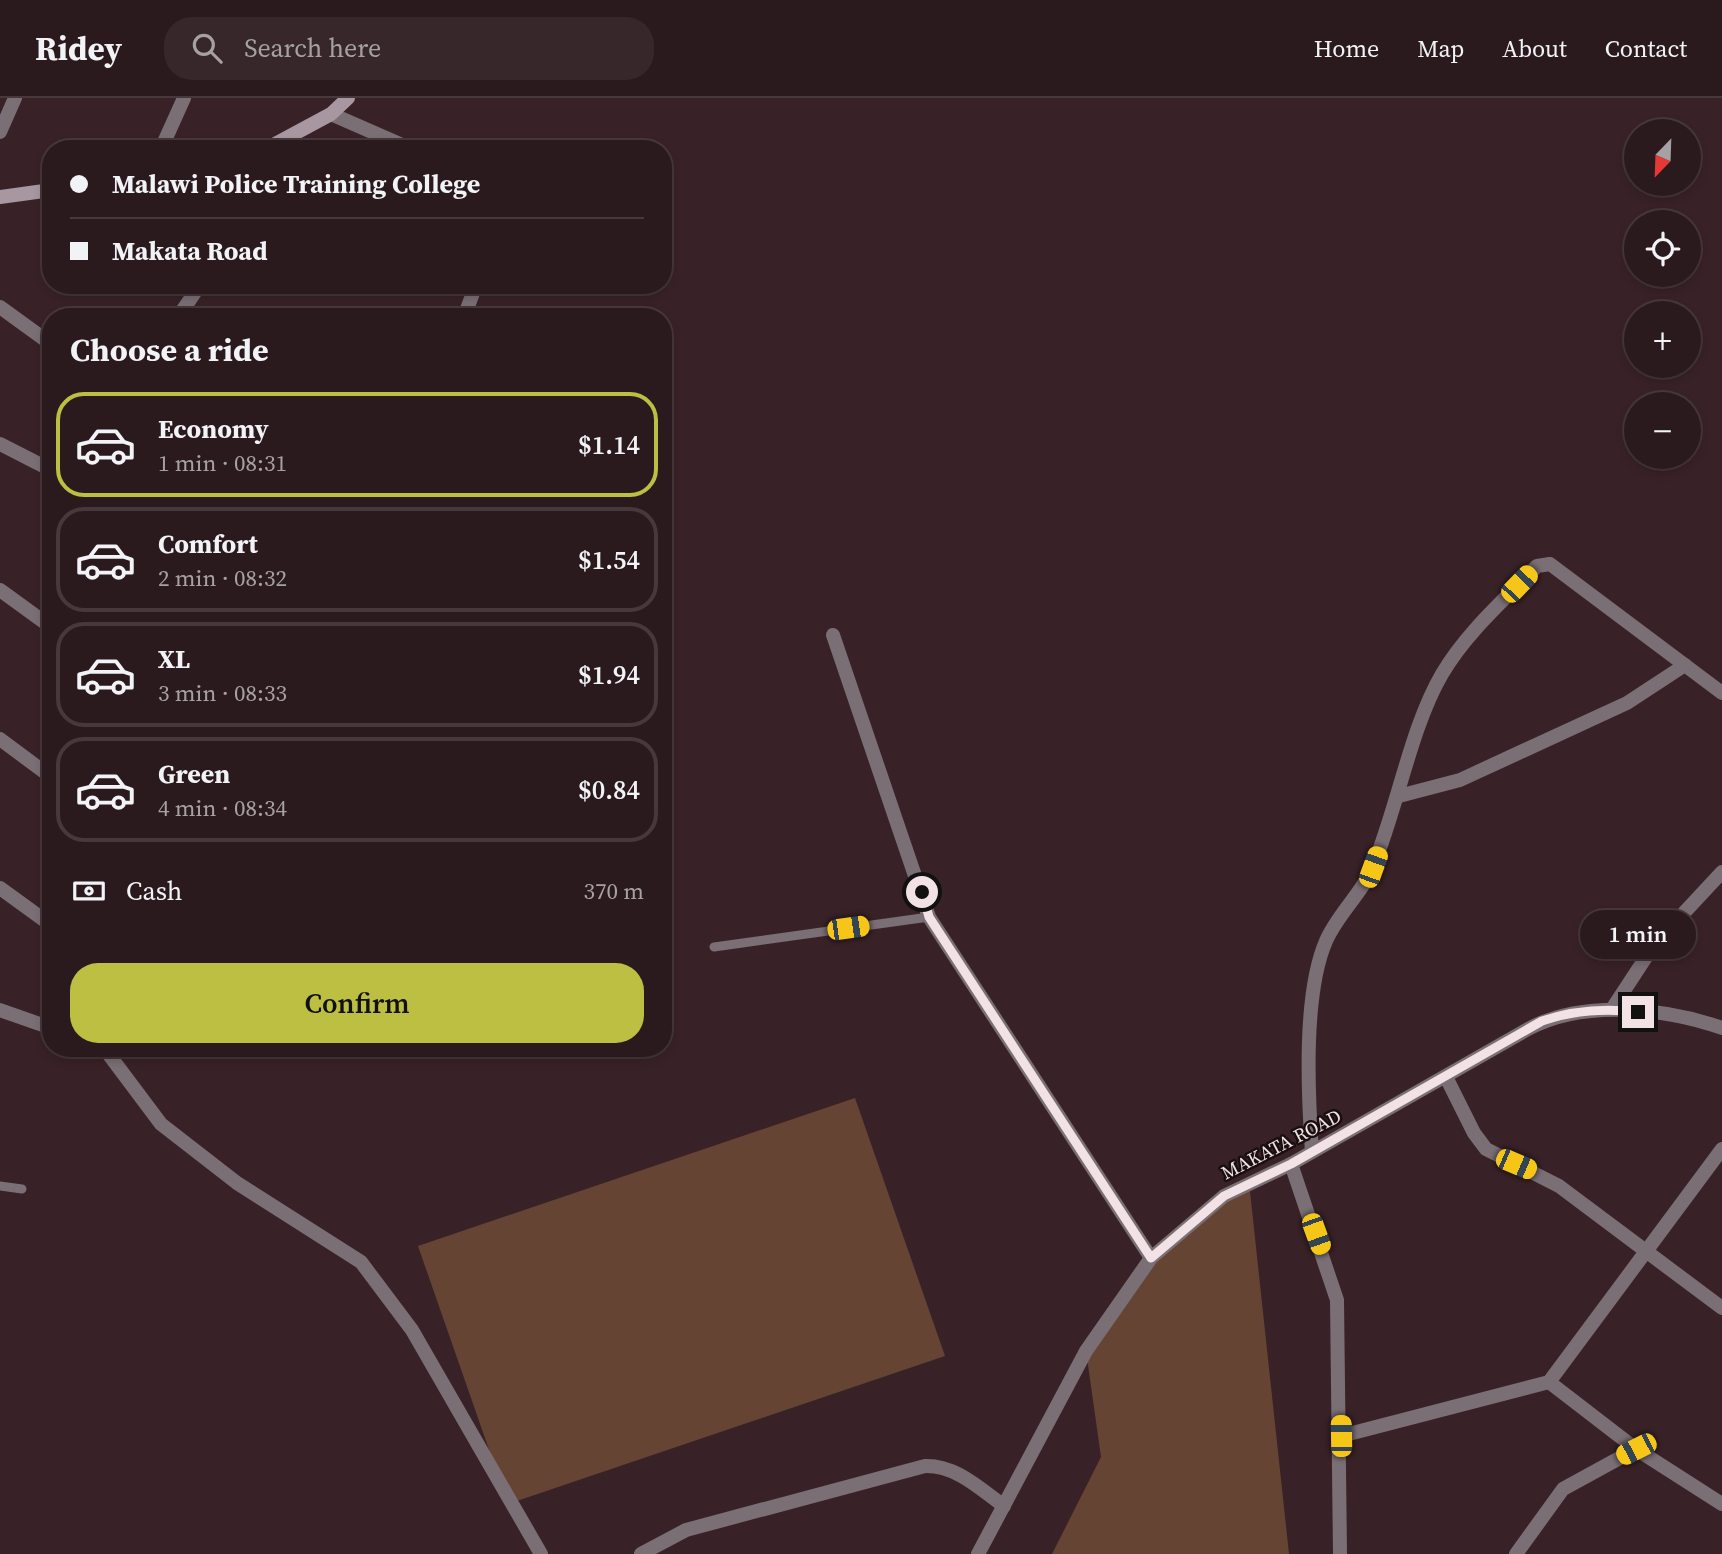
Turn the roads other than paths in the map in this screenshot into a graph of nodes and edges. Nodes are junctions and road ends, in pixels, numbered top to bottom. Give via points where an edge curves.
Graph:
1 (15, 98) edge
2 (184, 98) edge
3 (348, 98) edge
4 (331, 114) junction
5 (0, 132) edge
6 (165, 140) edge
7 (283, 140) edge
8 (390, 140) edge
9 (42, 191) edge
10 (0, 197) edge
11 (0, 307) edge
12 (42, 337) edge
13 (0, 444) edge
14 (42, 465) edge
15 (0, 590) edge
16 (42, 620) edge
17 (833, 635) dead end
18 (1685, 665) junction
19 (1722, 692) edge
20 (0, 739) edge
21 (42, 770) edge
22 (1399, 796) junction
23 (1722, 872) edge
24 (0, 888) edge
25 (929, 917) junction
26 (42, 918) edge
27 (714, 947) dead end
28 (1612, 1009) junction
29 (0, 1010) edge
30 (42, 1025) edge
31 (1722, 1028) edge
32 (111, 1057) edge
33 (1446, 1077) junction
34 (1722, 1149) edge
35 (1312, 1152) junction
36 (1291, 1164) junction
37 (0, 1186) edge
38 (22, 1189) dead end
39 (1647, 1249) junction
40 (1151, 1258) junction
41 (1722, 1308) edge
42 (1549, 1382) junction
43 (1341, 1436) junction
44 (1636, 1449) junction
45 (1722, 1504) edge
46 (1004, 1506) junction
47 (541, 1554) edge
48 (641, 1554) edge
49 (978, 1554) edge
50 (1340, 1554) edge
51 (1516, 1554) edge

1 - 5 street
2 - 6 street
3 - 4 street
4 - 7 street
4 - 8 street
9 - 10 street
11 - 12 street
13 - 14 street
15 - 16 street
17 - 25 street
18 - 19 street
18 - 22 street via 1627,703 1460,780
18 - 22 street via 1554,565 1536,566 1465,640 1442,674 1425,709
20 - 21 street
22 - 35 street via 1373,867 1326,941 1319,968 1308,1075
23 - 28 street via 1654,946
24 - 26 street
25 - 27 lane
25 - 40 street
28 - 31 street, MAKATA ROAD
28 - 33 street, MAKATA ROAD via 1542,1021
29 - 30 street
32 - 47 street via 161,1124 237,1182 361,1262 412,1331
33 - 35 street, MAKATA ROAD
33 - 39 street via 1486,1149 1559,1186
34 - 39 street
35 - 36 street, MAKATA ROAD
36 - 40 street, MAKATA ROAD via 1224,1196
36 - 43 street via 1337,1300
37 - 38 lane
39 - 41 street
39 - 42 street
40 - 46 street, MAKATA ROAD via 1086,1350
42 - 43 street
42 - 44 street
43 - 50 street
44 - 45 street
44 - 51 street via 1563,1489
46 - 48 street via 961,1475 925,1466 685,1530
46 - 49 street, MAKATA ROAD

